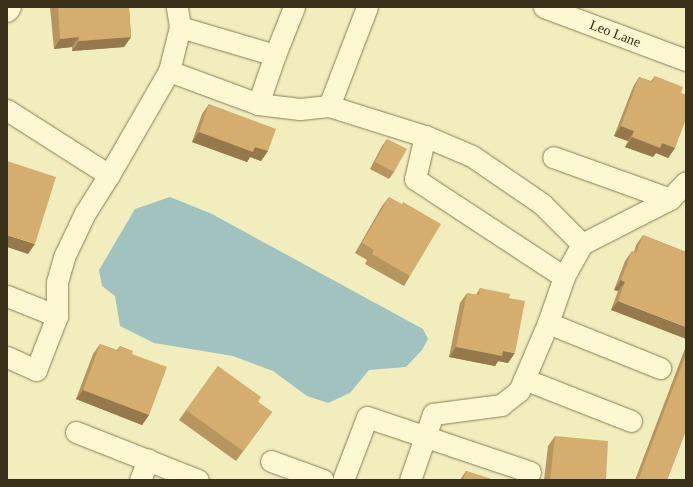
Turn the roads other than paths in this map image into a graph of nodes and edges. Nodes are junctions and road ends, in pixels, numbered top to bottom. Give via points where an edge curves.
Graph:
1 (10, 7) edge
2 (294, 7) edge
3 (367, 7) edge
4 (544, 7) edge
5 (7, 11) edge
6 (179, 17) edge
7 (275, 55) junction
8 (686, 60) edge
9 (169, 71) junction
10 (258, 104) junction
11 (329, 106) junction
12 (7, 110) edge
13 (425, 136) junction
14 (553, 157) dead end
15 (109, 175) junction
16 (686, 182) edge
17 (670, 199) junction
18 (582, 244) junction
19 (564, 277) junction
20 (7, 296) edge
21 (57, 316) junction
22 (548, 323) junction
23 (7, 358) edge
24 (660, 368) dead end
25 (524, 379) junction
26 (631, 421) dead end
27 (76, 432) dead end
28 (425, 436) junction
29 (148, 460) junction
30 (271, 461) dead end
31 (530, 472) dead end
32 (140, 480) edge
33 (198, 480) edge
34 (324, 480) edge
35 (343, 480) edge
36 (410, 480) edge

1 - 5 street
2 - 7 street
3 - 11 street
4 - 8 street, Leo Lane
6 - 7 street
6 - 9 street
7 - 10 street
9 - 10 street
9 - 15 street
10 - 11 street via 300,109
11 - 13 street
12 - 15 street
13 - 18 street via 485,164 542,204
13 - 19 street via 414,179
14 - 17 street
15 - 21 street via 85,213 64,257 57,282
16 - 17 street
17 - 18 street
18 - 19 street
19 - 22 street
20 - 21 street
21 - 23 street via 36,370
22 - 24 street
22 - 25 street
25 - 26 street
25 - 28 street via 519,392 501,405 433,414
27 - 29 street
28 - 31 street
28 - 35 street via 367,417
28 - 36 street
29 - 32 street
29 - 33 street
30 - 34 street

